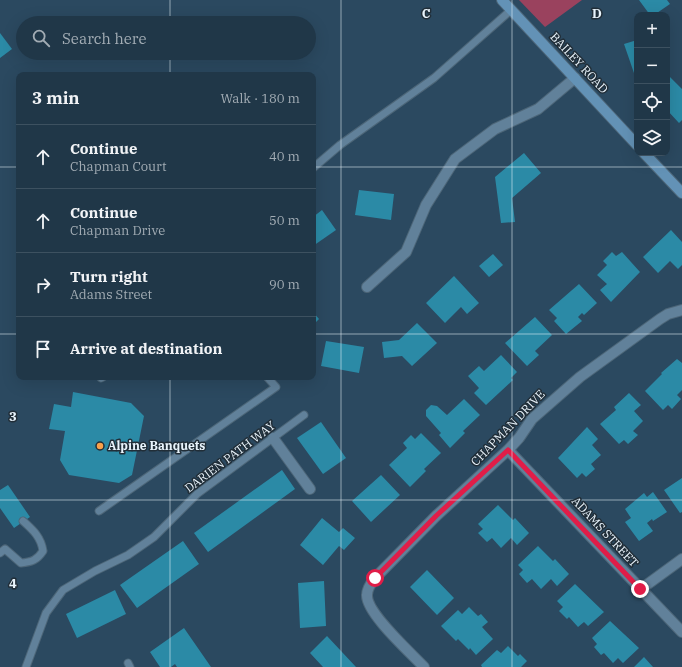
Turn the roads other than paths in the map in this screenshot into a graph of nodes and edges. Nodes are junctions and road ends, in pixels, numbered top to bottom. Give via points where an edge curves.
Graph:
1 (502, 0) edge
2 (511, 10) junction
3 (575, 78) junction
4 (634, 142) edge
5 (647, 156) edge
6 (316, 165) edge
7 (682, 193) edge
8 (367, 287) dead end
9 (682, 310) edge
10 (270, 380) edge
11 (304, 415) dead end
12 (273, 438) junction
13 (508, 450) junction
14 (310, 489) dead end
15 (99, 511) dead end
16 (23, 522) dead end
17 (0, 553) edge
18 (682, 559) edge
19 (640, 589) junction
20 (682, 632) edge
21 (26, 667) edge
22 (424, 667) edge

1 - 2 street, BAILEY ROAD
2 - 3 street, BAILEY ROAD
2 - 6 lane via 434,78 340,145
3 - 4 street, BAILEY ROAD
3 - 8 street via 538,109 495,129 455,159 426,204 406,252
5 - 7 street
9 - 13 street, CHAPMAN DRIVE via 660,319 580,377 532,419 520,438
10 - 15 lane via 276,387
11 - 12 lane, DARIEN PATH WAY
12 - 14 street
12 - 21 lane, DARIEN PATH WAY via 197,494 154,537 128,555 63,590 46,613
13 - 19 street, ADAMS STREET
13 - 22 street, CHAPMAN DRIVE via 436,516 369,587 367,595 372,612
16 - 17 lane via 35,532 41,543 43,551 38,558 22,563 5,550
18 - 19 street
19 - 20 street, ADAMS STREET

